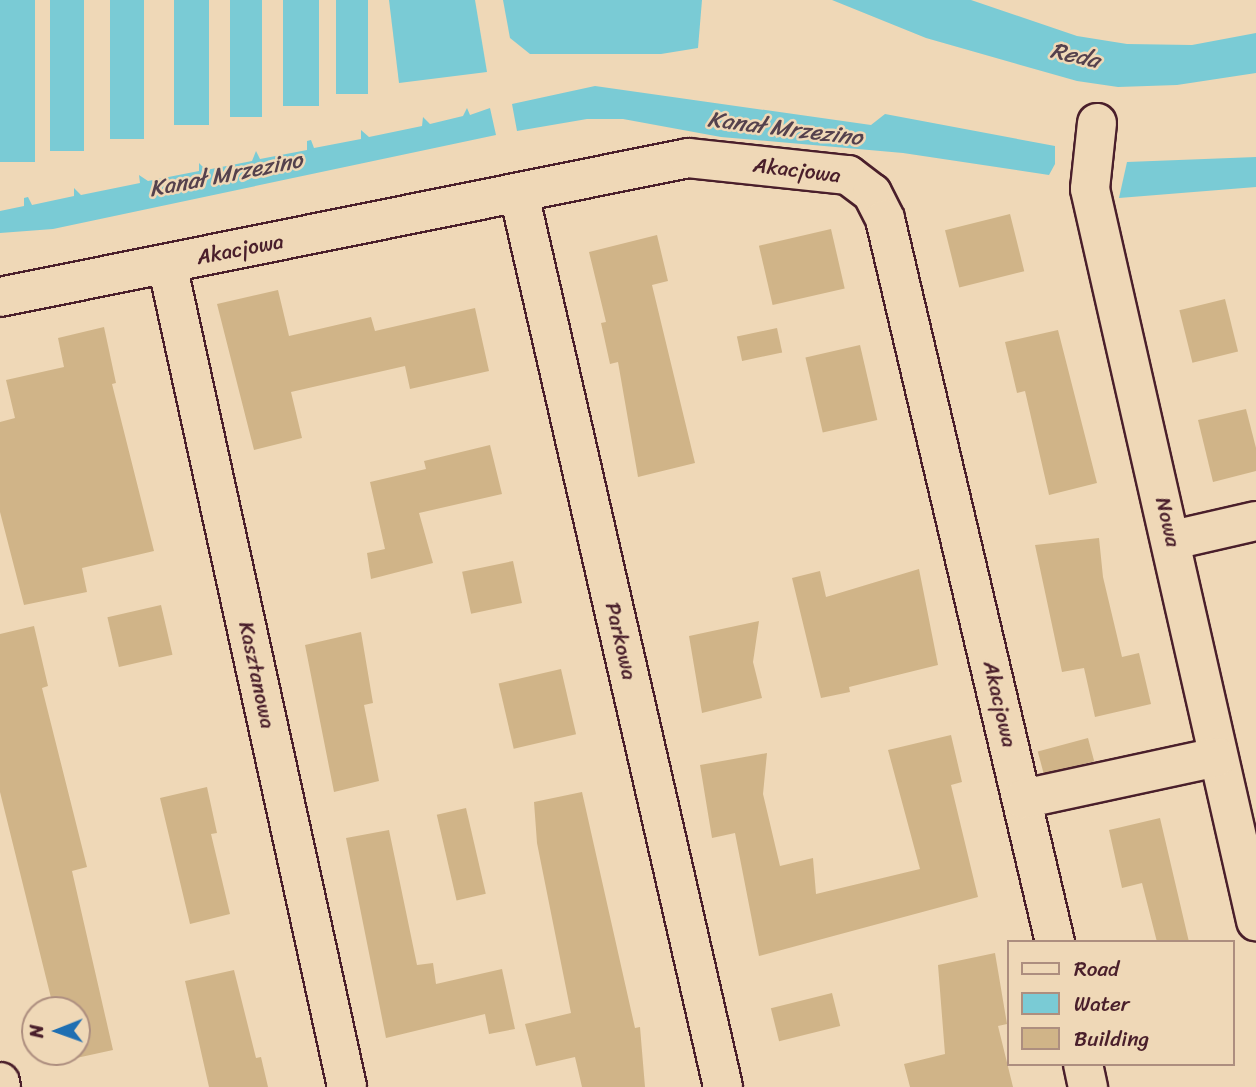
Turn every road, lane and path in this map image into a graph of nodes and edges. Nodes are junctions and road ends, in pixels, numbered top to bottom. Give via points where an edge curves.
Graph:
1 (1097, 123) dead end
2 (519, 194) junction
3 (167, 264) junction
4 (0, 297) edge
5 (1256, 520) edge
6 (1173, 540) junction
7 (1217, 757) junction
8 (1023, 799) junction
9 (1256, 921) edge
10 (1055, 940) edge
11 (1083, 1066) edge
12 (346, 1087) edge
13 (723, 1087) edge
14 (1088, 1087) edge

1 - 6 street, Nowa via 1090,189
2 - 3 street, Akacjowa
2 - 8 street, Akacjowa via 688,158 848,174 872,193 885,219
2 - 13 street, Parkowa
3 - 4 street, Akacjowa
3 - 12 street, Kasztanowa
5 - 6 street
6 - 7 street, Nowa
7 - 8 street
7 - 9 street, Nowa
8 - 10 street, Akacjowa
11 - 14 street

